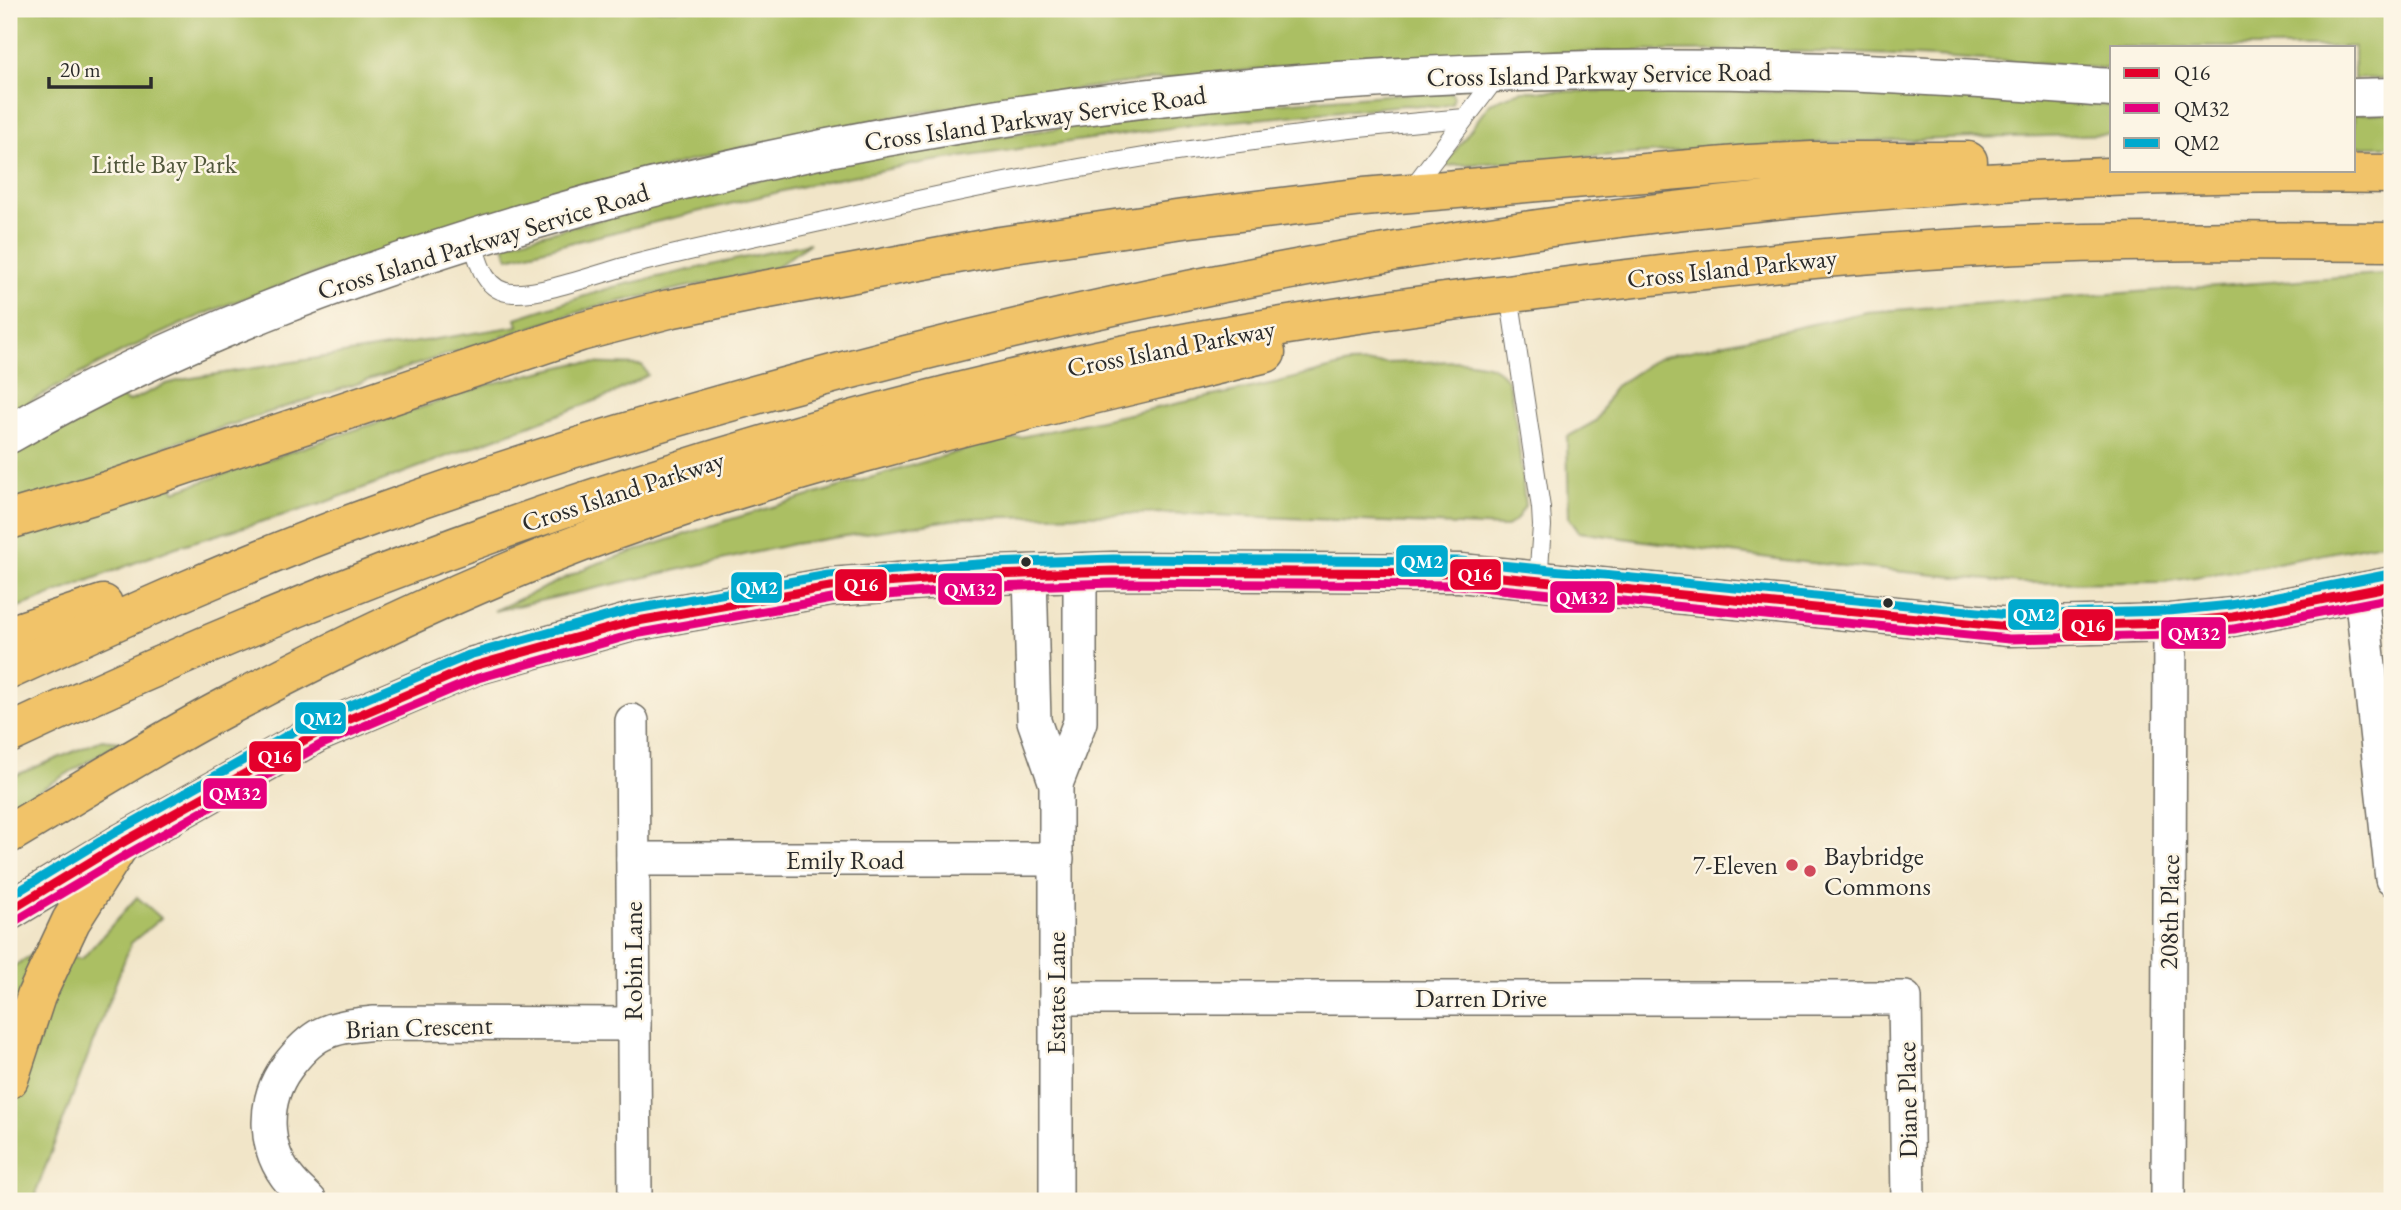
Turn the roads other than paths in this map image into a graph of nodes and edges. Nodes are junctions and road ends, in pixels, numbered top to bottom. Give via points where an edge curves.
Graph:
1 (1499, 74) junction
2 (2110, 88) edge
3 (2392, 97) edge
4 (2356, 98) edge
5 (1465, 118) junction
6 (2110, 165) edge
7 (2282, 172) edge
8 (2305, 173) junction
9 (2392, 174) edge
10 (1409, 193) junction
11 (472, 239) junction
12 (2392, 242) edge
13 (1509, 293) junction
14 (9, 434) edge
15 (368, 517) junction
16 (9, 520) edge
17 (1080, 573) junction
18 (1030, 574) junction
19 (1538, 582) junction
20 (2376, 589) edge
21 (2170, 623) junction
22 (9, 635) edge
23 (9, 670) edge
24 (632, 721) dead end
25 (9, 734) edge
26 (1056, 784) junction
27 (9, 834) edge
28 (120, 844) junction
29 (633, 859) junction
30 (1057, 859) junction
31 (2392, 879) edge
32 (9, 911) edge
33 (1056, 998) junction
34 (1905, 998) joint
35 (634, 1024) junction
36 (9, 1079) edge
37 (310, 1201) edge
38 (635, 1201) edge
39 (1056, 1201) edge
40 (1908, 1201) edge
41 (2168, 1201) edge

1 - 2 street, Cross Island Parkway Service Road via 1824,72
1 - 5 lane
1 - 11 street, Cross Island Parkway Service Road via 1223,91 937,129 722,171
3 - 4 street
5 - 10 lane
5 - 11 lane via 1310,132 1018,180 642,262 524,293 491,285
6 - 10 highway via 1812,161
7 - 8 highway
8 - 9 highway, Cross Island Parkway
8 - 15 highway, Cross Island Parkway via 2058,178 1871,191 1565,227 1321,264 1091,310 839,372 602,439
10 - 16 highway via 1049,238 669,309 568,336
11 - 14 street, Cross Island Parkway Service Road via 223,327 127,370
12 - 13 highway, Cross Island Parkway via 2237,240 1994,247 1702,269
13 - 19 lane via 1541,508
13 - 25 highway, Cross Island Parkway via 1156,348 1004,381 780,440 582,502 364,582 172,660
13 - 27 highway via 896,444 606,533 333,652 224,708
15 - 22 highway
15 - 23 highway, Cross Island Parkway via 166,599
17 - 18 street
17 - 19 street via 1460,573
17 - 26 street, Estates Lane via 1080,722
18 - 26 street, Estates Lane via 1034,720
18 - 28 street via 830,587 632,622 474,666 317,733
19 - 21 street via 2009,627
20 - 21 street via 2233,617
20 - 31 street
21 - 41 street, 208th Place
24 - 29 street, Robin Lane
26 - 30 street, Estates Lane
28 - 32 street
28 - 36 highway via 71,920 36,996
29 - 30 street, Emily Road
29 - 35 street, Robin Lane
30 - 33 street, Estates Lane
33 - 34 street, Darren Drive
33 - 39 street, Estates Lane
34 - 40 street, Diane Place
35 - 37 street, Brian Crescent via 375,1023 321,1035 297,1053 284,1072 272,1096 268,1126 289,1181
35 - 38 street, Robin Lane

